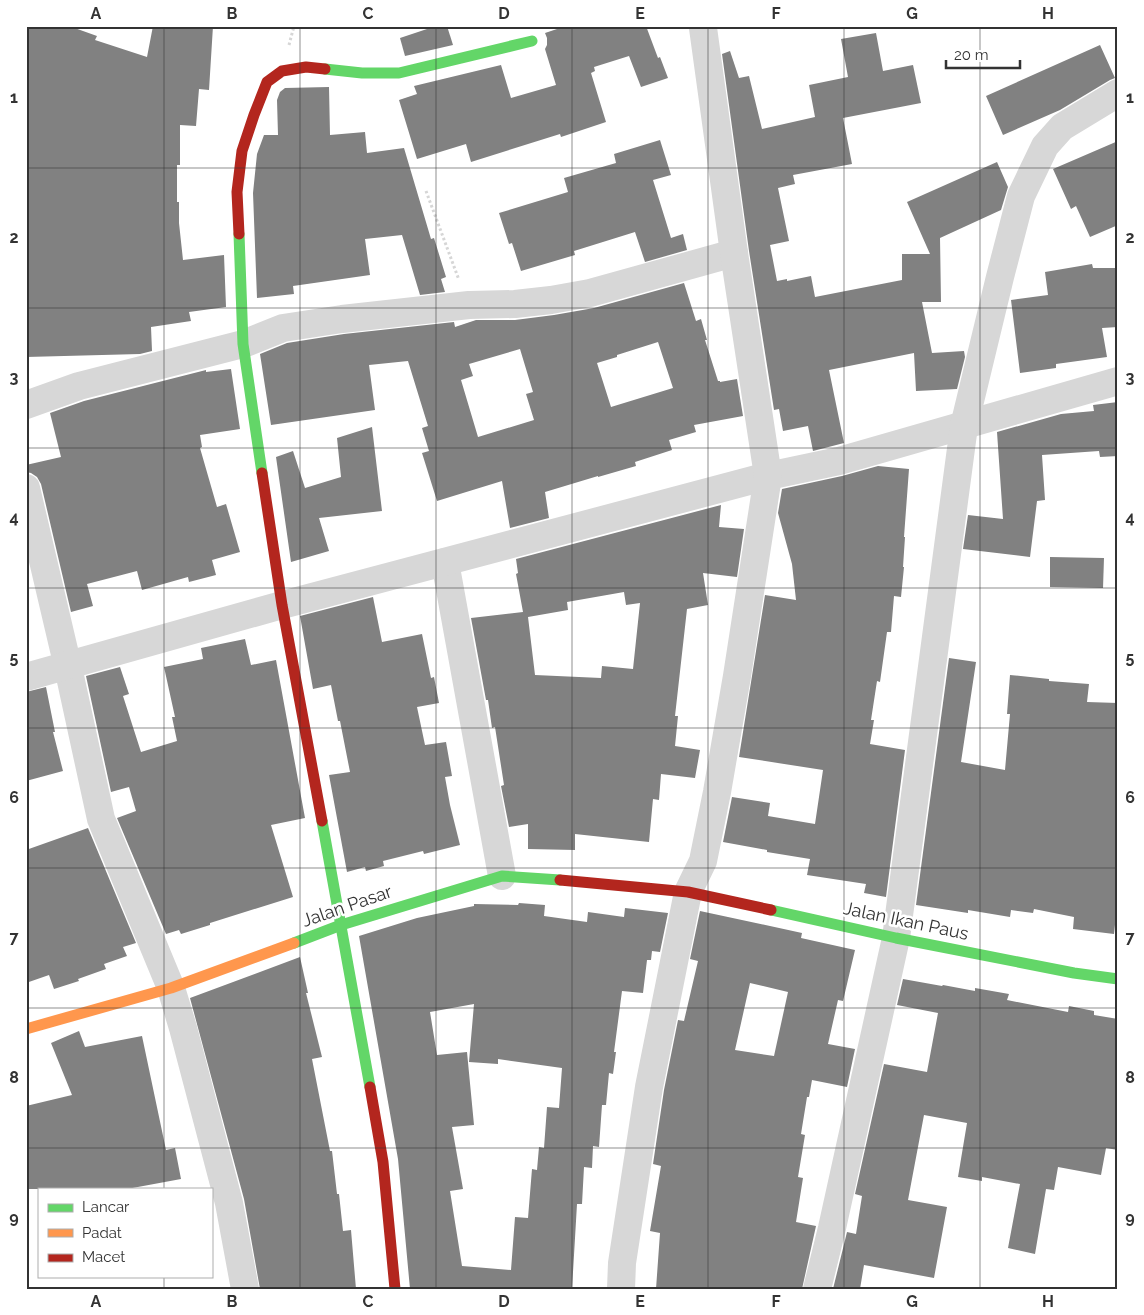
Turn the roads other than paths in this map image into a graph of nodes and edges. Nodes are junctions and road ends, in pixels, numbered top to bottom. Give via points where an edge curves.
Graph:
1 (703, 28) dead end
2 (532, 41) dead end
3 (1118, 93) edge
4 (734, 253) junction
5 (243, 344) junction
6 (1118, 381) edge
7 (26, 406) edge
8 (964, 426) junction
9 (768, 476) junction
10 (26, 488) edge
11 (445, 562) junction
12 (282, 605) junction
13 (68, 667) junction
14 (26, 678) edge
15 (502, 876) junction
16 (688, 892) junction
17 (341, 925) junction
18 (896, 938) junction
19 (1118, 979) edge
20 (171, 988) junction
21 (26, 1029) edge
22 (245, 1289) edge
23 (395, 1289) edge
24 (621, 1289) edge
25 (818, 1289) edge

1 - 4 street
2 - 5 street via 399,73 306,67 282,71 267,82 242,151 237,192
3 - 8 street via 1062,127 1045,146 1022,196
4 - 5 street via 590,294 515,304 469,305 342,318 283,328
4 - 9 street
5 - 7 street via 79,386
5 - 12 street
6 - 8 street
8 - 9 street via 839,461
8 - 18 street
9 - 11 street
9 - 16 street via 718,792 703,861
10 - 13 street
11 - 12 street
11 - 15 street
12 - 13 street
12 - 17 street
13 - 14 street
13 - 20 street via 101,820
15 - 16 street, Jalan Pasar
15 - 17 street, Jalan Pasar
16 - 18 street, Jalan Ikan Paus
16 - 24 street via 649,1087 622,1262
17 - 20 street, Jalan Pasar
17 - 23 street via 383,1162
18 - 19 street, Jalan Ikan Paus
18 - 25 street
20 - 21 street, Jalan Pasar
20 - 22 street via 229,1203

